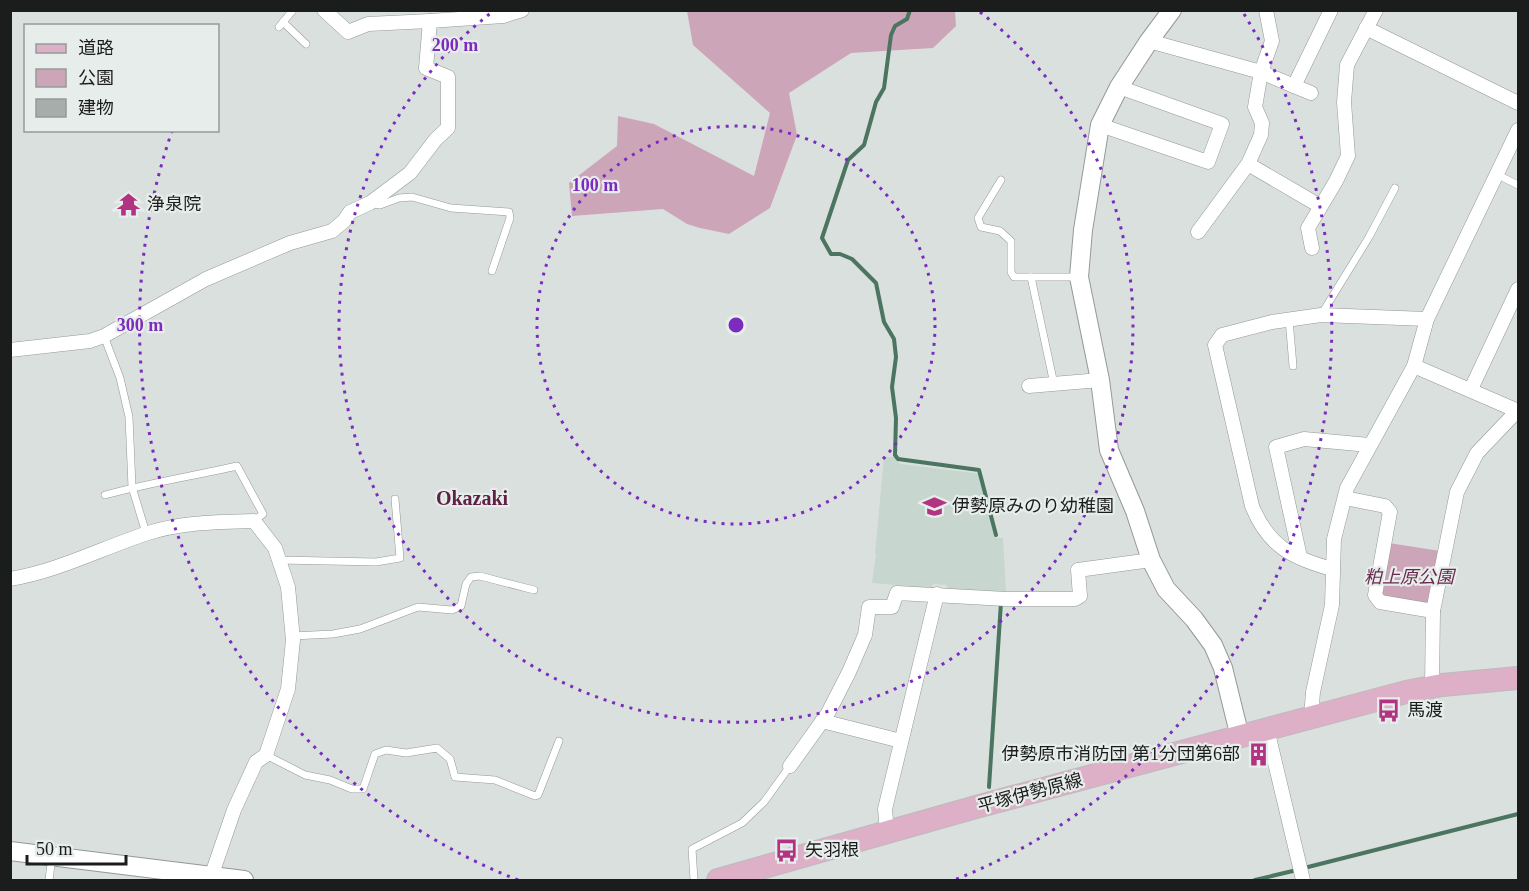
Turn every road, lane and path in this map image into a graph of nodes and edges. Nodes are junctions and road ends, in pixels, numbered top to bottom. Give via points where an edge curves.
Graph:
1 (293, 10) edge
2 (324, 10) edge
3 (522, 10) edge
4 (1172, 10) edge
5 (1266, 10) edge
6 (1331, 10) edge
7 (1376, 10) edge
8 (430, 21) junction
9 (1366, 28) junction
10 (1149, 41) junction
11 (306, 44) dead end
12 (1261, 72) junction
13 (1294, 86) junction
14 (1119, 87) junction
15 (1311, 93) dead end
16 (1518, 103) edge
17 (1100, 125) junction
18 (1517, 135) edge
19 (1248, 164) junction
20 (1498, 175) junction
21 (1001, 180) dead end
22 (1518, 185) edge
23 (1395, 188) dead end
24 (370, 203) junction
25 (1320, 206) junction
26 (1198, 232) dead end
27 (1312, 248) dead end
28 (492, 271) dead end
29 (1031, 277) junction
30 (1079, 277) junction
31 (1518, 290) edge
32 (1321, 315) junction
33 (1290, 319) junction
34 (1427, 319) junction
35 (1512, 320) edge
36 (104, 336) junction
37 (10, 350) edge
38 (1293, 366) dead end
39 (1414, 366) junction
40 (1100, 380) junction
41 (1054, 384) junction
42 (1029, 386) dead end
43 (1471, 389) junction
44 (1518, 411) edge
45 (1369, 445) junction
46 (132, 488) junction
47 (105, 495) dead end
48 (1345, 498) junction
49 (395, 499) dead end
50 (254, 521) junction
51 (147, 533) junction
52 (1300, 557) junction
53 (279, 560) junction
54 (1151, 560) junction
55 (1332, 569) junction
56 (10, 579) edge
57 (534, 590) dead end
58 (937, 594) junction
59 (1433, 611) junction
60 (292, 636) junction
61 (1518, 678) edge
62 (1432, 687) junction
63 (1311, 717) junction
64 (822, 721) junction
65 (1267, 729) junction
66 (1240, 737) junction
67 (559, 741) dead end
68 (901, 741) junction
69 (266, 755) junction
70 (790, 766) joint
71 (887, 832) junction
72 (10, 851) edge
73 (52, 856) junction
74 (211, 876) junction
75 (49, 880) edge
76 (244, 880) edge
77 (694, 880) edge
78 (718, 880) edge
79 (1303, 880) edge

1 - 11 lane via 281,24
2 - 8 street via 348,32 368,24
3 - 8 street via 503,16
4 - 10 street
5 - 12 street via 1272,41
6 - 13 street
7 - 9 street
8 - 24 street via 426,68 448,77 448,128 410,173
9 - 16 street
9 - 25 street via 1347,65 1344,102 1348,156
10 - 12 street
10 - 14 street
12 - 13 street
12 - 19 street via 1255,107 1262,123 1261,135
13 - 15 street
14 - 17 street
14 - 17 street via 1222,124 1208,162
17 - 30 street
18 - 20 street
19 - 25 street
19 - 26 street
20 - 22 lane
20 - 34 street
21 - 29 lane via 978,219 981,227 1000,231 1011,241 1014,277
23 - 32 lane
24 - 28 lane via 380,205 412,198 451,208 509,212
24 - 36 street via 350,212 332,231 290,243 206,279
25 - 27 street via 1308,228
29 - 30 lane
29 - 41 lane
30 - 40 street
31 - 35 street
32 - 33 street
32 - 34 street
33 - 38 lane
33 - 52 street via 1222,335 1215,345 1252,506 1275,544
34 - 39 street
35 - 43 street
36 - 37 street
36 - 46 lane via 129,417
39 - 43 street
39 - 45 street
40 - 41 street
40 - 54 street via 1109,450
41 - 42 street
43 - 44 street
44 - 59 street via 1477,453 1457,492
45 - 48 street
45 - 52 street via 1304,439 1276,447
46 - 47 lane
46 - 50 lane via 237,466 263,513
46 - 51 lane
48 - 55 street via 1334,539
48 - 59 street via 1385,506 1390,512 1377,599
49 - 53 lane via 400,558 376,562
50 - 51 street via 182,524
50 - 53 street via 275,548
51 - 56 street via 36,575
52 - 55 street
53 - 60 street via 288,587
54 - 58 street via 1078,570 1080,596 1075,599
54 - 66 street via 1166,589 1213,645 1223,668
55 - 63 street via 1332,605
57 - 60 lane via 471,577 461,606 452,610 418,607 360,629
58 - 64 street via 897,593 892,607 869,607 865,635
58 - 68 street
59 - 62 street
60 - 69 street via 288,689
61 - 62 main road, 平塚伊勢原線
62 - 63 main road, 平塚伊勢原線
63 - 65 main road, 平塚伊勢原線
64 - 68 street
64 - 70 street
65 - 66 main road, 平塚伊勢原線
65 - 79 street
66 - 71 main road, 平塚伊勢原線
67 - 69 lane via 535,796 501,781 455,777 450,759 437,748 375,754 363,789 305,775
68 - 71 street via 885,809
69 - 74 street via 256,762 234,810
70 - 77 lane via 764,802 742,823 692,849
71 - 78 main road, 平塚伊勢原線
72 - 73 street
73 - 74 street
73 - 75 lane
74 - 76 street

